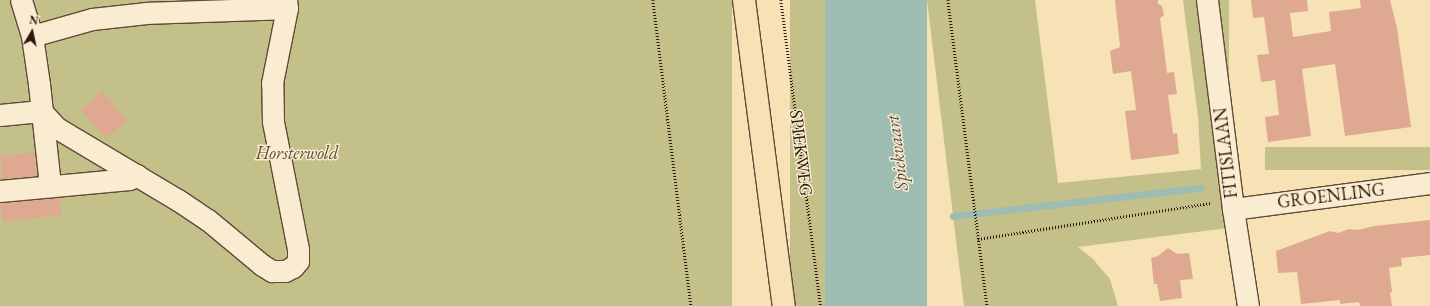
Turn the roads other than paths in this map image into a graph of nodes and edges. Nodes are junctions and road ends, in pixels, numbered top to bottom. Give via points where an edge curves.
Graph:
1 (21, 0) edge
2 (744, 0) edge
3 (1206, 0) edge
4 (286, 4) edge
5 (32, 36) junction
6 (42, 111) junction
7 (0, 115) edge
8 (137, 175) junction
9 (1430, 183) edge
10 (50, 186) junction
11 (0, 191) edge
12 (1233, 204) junction
13 (784, 306) edge
14 (1248, 306) edge

1 - 5 street
2 - 13 main road, SPIEKWEG
3 - 12 street, FITISLAAN
4 - 5 street via 92,19
4 - 8 street via 272,83 272,101 273,122 298,249 298,261 293,267 285,271 272,271 208,220
5 - 6 street
6 - 7 street
6 - 8 street via 58,128
6 - 10 street
8 - 10 street via 129,179
9 - 12 street, GROENLING
10 - 11 street
12 - 14 street, FITISLAAN

